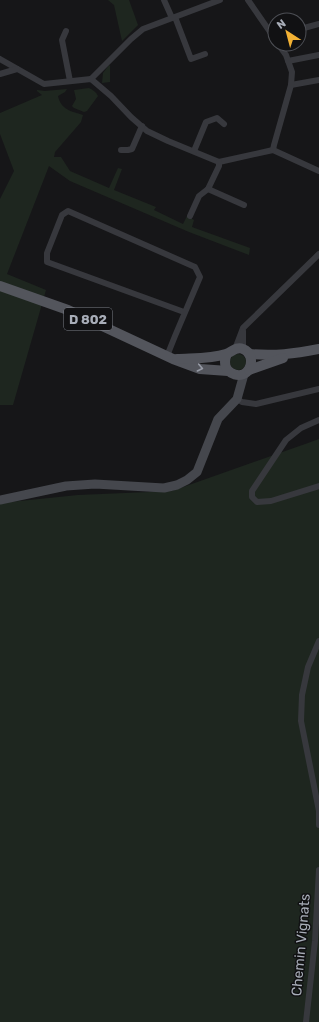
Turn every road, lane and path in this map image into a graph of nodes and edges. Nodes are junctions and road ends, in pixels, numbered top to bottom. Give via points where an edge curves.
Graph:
1 (164, 0) edge
2 (220, 0) edge
3 (248, 0) edge
4 (173, 18) junction
5 (319, 24) edge
6 (267, 27) edge
7 (307, 27) edge
8 (66, 31) dead end
9 (284, 52) edge
10 (205, 54) dead end
11 (319, 55) edge
12 (0, 59) edge
13 (288, 61) junction
14 (17, 69) junction
15 (0, 74) edge
16 (91, 79) junction
17 (319, 80) edge
18 (70, 81) junction
19 (292, 84) junction
20 (224, 124) dead end
21 (142, 126) junction
22 (121, 150) dead end
23 (273, 150) junction
24 (194, 151) junction
25 (220, 162) junction
26 (319, 171) edge
27 (208, 189) junction
28 (244, 205) dead end
29 (190, 216) dead end
30 (319, 254) edge
31 (0, 286) edge
32 (184, 312) junction
33 (319, 349) edge
34 (239, 351) junction
35 (294, 354) junction
36 (171, 358) junction
37 (230, 372) junction
38 (247, 372) junction
39 (319, 389) edge
40 (238, 396) junction
41 (319, 420) edge
42 (319, 486) edge
43 (0, 500) edge
44 (319, 641) edge
45 (319, 825) edge
46 (319, 870) edge
47 (306, 1022) edge

1 - 4 street
2 - 4 street
3 - 6 street
4 - 10 street via 191,59
4 - 16 street via 143,29
5 - 7 street
8 - 18 street via 62,40
9 - 13 street
11 - 13 street
12 - 14 street
13 - 19 street via 292,72
14 - 15 street
14 - 18 street via 44,84
16 - 18 street
16 - 21 street
17 - 19 street
19 - 23 street
20 - 24 street via 217,118 206,122
21 - 22 street via 132,148
21 - 24 street via 147,131
23 - 25 street
23 - 26 street
24 - 25 street
25 - 27 street
27 - 28 street
27 - 29 street via 199,196
30 - 34 street via 243,328
31 - 36 main road, D 802 via 68,310
32 - 32 street via 200,277 195,267 68,211 62,215 47,253 47,262
32 - 36 street via 169,351
33 - 35 main road
34 - 35 main road via 266,355
34 - 36 main road via 208,357
34 - 37 main road via 225,362
34 - 38 main road via 252,362
35 - 38 main road
36 -> 37 main road, D 802 via 200,369
37 - 38 main road via 238,375
37 - 40 street via 237,384
38 - 40 street
39 - 40 street via 256,404 242,402
40 - 43 street via 218,419 197,472 177,485 164,488 95,484 66,486
41 - 42 street via 301,428 286,440 252,491 252,497 257,502 271,501
44 - 45 street via 308,667 302,695 301,721
46 - 47 street, Chemin Vignats via 315,941

